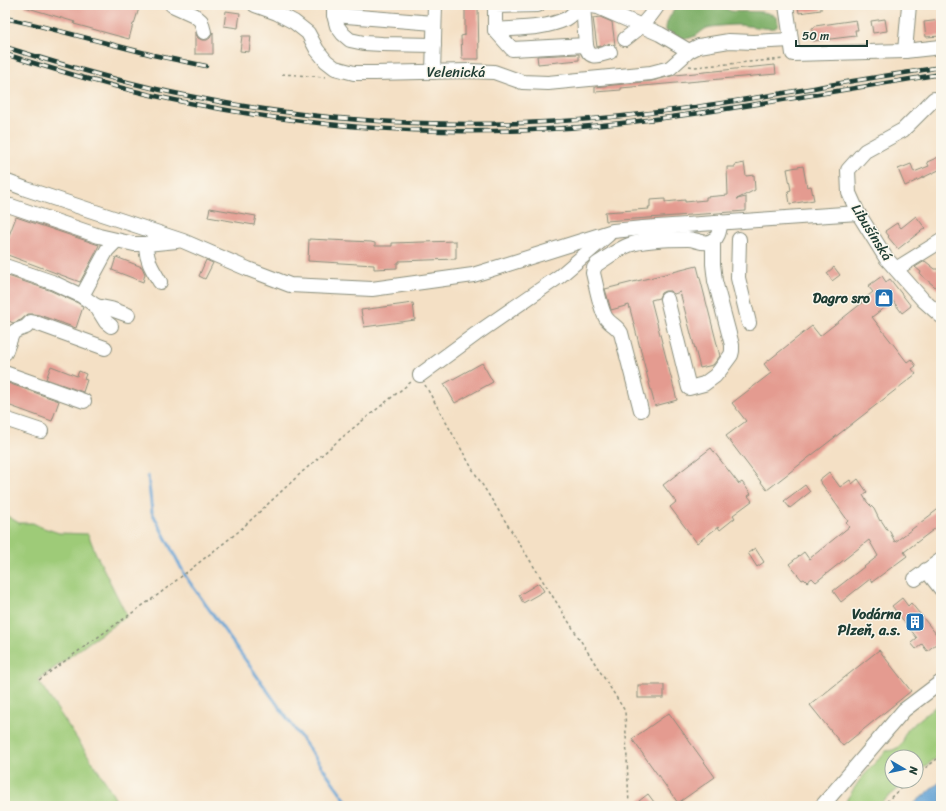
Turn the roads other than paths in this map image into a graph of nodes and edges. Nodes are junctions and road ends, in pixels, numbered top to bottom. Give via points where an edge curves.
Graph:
1 (172, 5) edge
2 (255, 5) edge
3 (435, 5) edge
4 (538, 5) edge
5 (584, 5) edge
6 (658, 5) edge
7 (786, 5) edge
8 (909, 5) edge
9 (334, 10) edge
10 (434, 23) junction
11 (642, 26) junction
12 (495, 30) junction
13 (204, 32) dead end
14 (625, 39) dead end
15 (434, 45) junction
16 (586, 45) junction
17 (792, 47) junction
18 (941, 47) edge
19 (689, 51) junction
20 (905, 51) junction
21 (610, 52) dead end
22 (434, 72) junction
23 (934, 99) dead end
24 (5, 181) edge
25 (26, 189) junction
26 (8, 209) edge
27 (858, 213) junction
28 (720, 222) junction
29 (613, 231) junction
30 (739, 239) dead end
31 (116, 240) junction
32 (713, 240) junction
33 (183, 241) junction
34 (941, 241) edge
35 (146, 244) junction
36 (5, 266) edge
37 (896, 269) junction
38 (738, 278) junction
39 (716, 281) junction
40 (160, 282) dead end
41 (82, 296) junction
42 (667, 299) dead end
43 (96, 306) junction
44 (128, 315) dead end
45 (941, 316) edge
46 (749, 323) dead end
47 (111, 326) dead end
48 (105, 348) dead end
49 (5, 353) edge
50 (5, 373) edge
51 (420, 375) road end
52 (84, 401) dead end
53 (641, 410) dead end
54 (5, 419) edge
55 (41, 431) dead end
56 (941, 560) edge
57 (941, 589) edge
58 (941, 682) edge
59 (822, 806) edge

1 - 13 street via 194,15 201,21
2 - 22 street, Velenická via 277,13 308,33 317,50 335,68 354,73
3 - 10 street
4 - 12 street via 495,6
5 - 11 street via 598,7
5 - 12 street via 567,18 555,23 539,27
5 - 16 street
6 - 11 street
7 - 17 street
8 - 20 street
9 - 10 street
9 - 15 street via 337,26 350,40 364,43
10 - 15 street
11 - 14 street
11 - 19 street
12 - 16 street via 512,49
15 - 22 street
16 - 21 street via 587,51 596,56
17 - 19 street, Velenická via 729,41 699,46
17 - 20 street, Velenická
18 - 20 street, Velenická
19 - 22 street, Velenická via 670,68 548,83 522,82 494,72
23 - 27 street, Libušínská via 903,130 865,151 848,170 849,193
24 - 25 street
25 - 26 street
25 - 33 street
26 - 31 street
27 - 28 street
27 - 37 street, Libušínská via 886,258
28 - 29 street
28 - 32 street via 718,235
29 - 33 street via 473,275 372,289 290,285
29 - 51 street via 560,276
30 - 38 street
31 - 35 street
31 - 41 street via 107,250
32 - 39 street
32 - 53 street via 638,242 623,247 594,268 593,273 604,313 621,333
33 - 35 street
34 - 37 street
35 - 40 street via 151,269
36 - 41 street via 52,282
37 - 45 street, Libušínská
38 - 39 street
38 - 46 street
39 - 42 street via 732,351 718,373 704,384 689,388
41 - 43 street
43 - 44 street
43 - 47 street
48 - 49 street via 31,322 12,334
50 - 52 street
54 - 55 street
56 - 57 street via 921,575
58 - 59 street via 904,710

